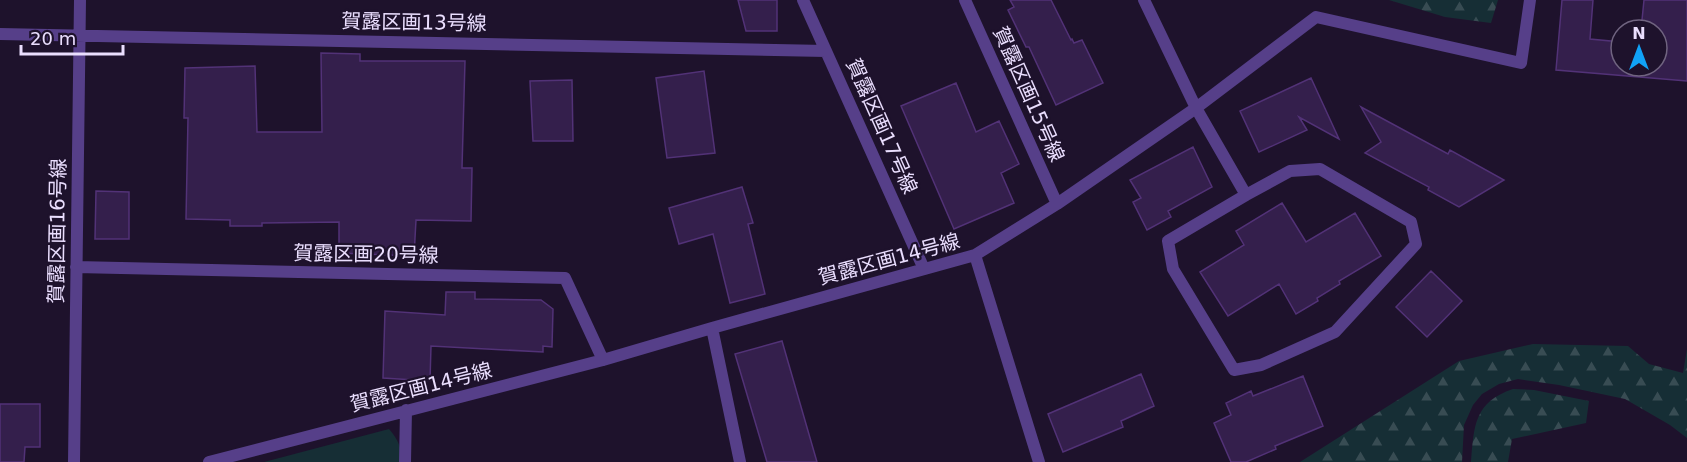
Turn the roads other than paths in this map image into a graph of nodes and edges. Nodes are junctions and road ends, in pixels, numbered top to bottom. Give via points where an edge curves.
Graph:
1 (80, 0) edge
2 (803, 0) edge
3 (965, 0) edge
4 (1144, 0) edge
5 (1530, 0) edge
6 (0, 34) edge
7 (79, 34) junction
8 (826, 51) junction
9 (1196, 108) junction
10 (1246, 195) junction
11 (1057, 204) junction
12 (975, 255) junction
13 (76, 267) junction
14 (924, 269) junction
15 (712, 328) junction
16 (603, 360) junction
17 (406, 410) junction
18 (74, 462) edge
19 (209, 462) edge
20 (405, 462) edge
21 (740, 462) edge
22 (1039, 462) edge

1 - 7 street, 賀露区画16号線
2 - 8 street, 賀露区画17号線
3 - 11 street, 賀露区画15号線
4 - 9 street
5 - 9 street, 賀露区画14号線 via 1521,63 1316,17
6 - 7 street, 賀露区画13号線
7 - 8 street, 賀露区画13号線
7 - 13 street, 賀露区画16号線
8 - 14 street, 賀露区画17号線
9 - 10 street
9 - 11 street, 賀露区画14号線
10 - 10 street via 1290,171 1320,170 1411,222 1416,244 1335,332 1261,365 1234,370 1173,269 1168,241
11 - 12 street, 賀露区画14号線
12 - 14 street, 賀露区画14号線
12 - 22 street
13 - 16 street, 賀露区画20号線 via 565,278
13 - 18 street, 賀露区画16号線
14 - 15 street, 賀露区画14号線
15 - 16 street, 賀露区画14号線
15 - 21 street
16 - 17 street, 賀露区画14号線
17 - 19 street, 賀露区画14号線
17 - 20 street

